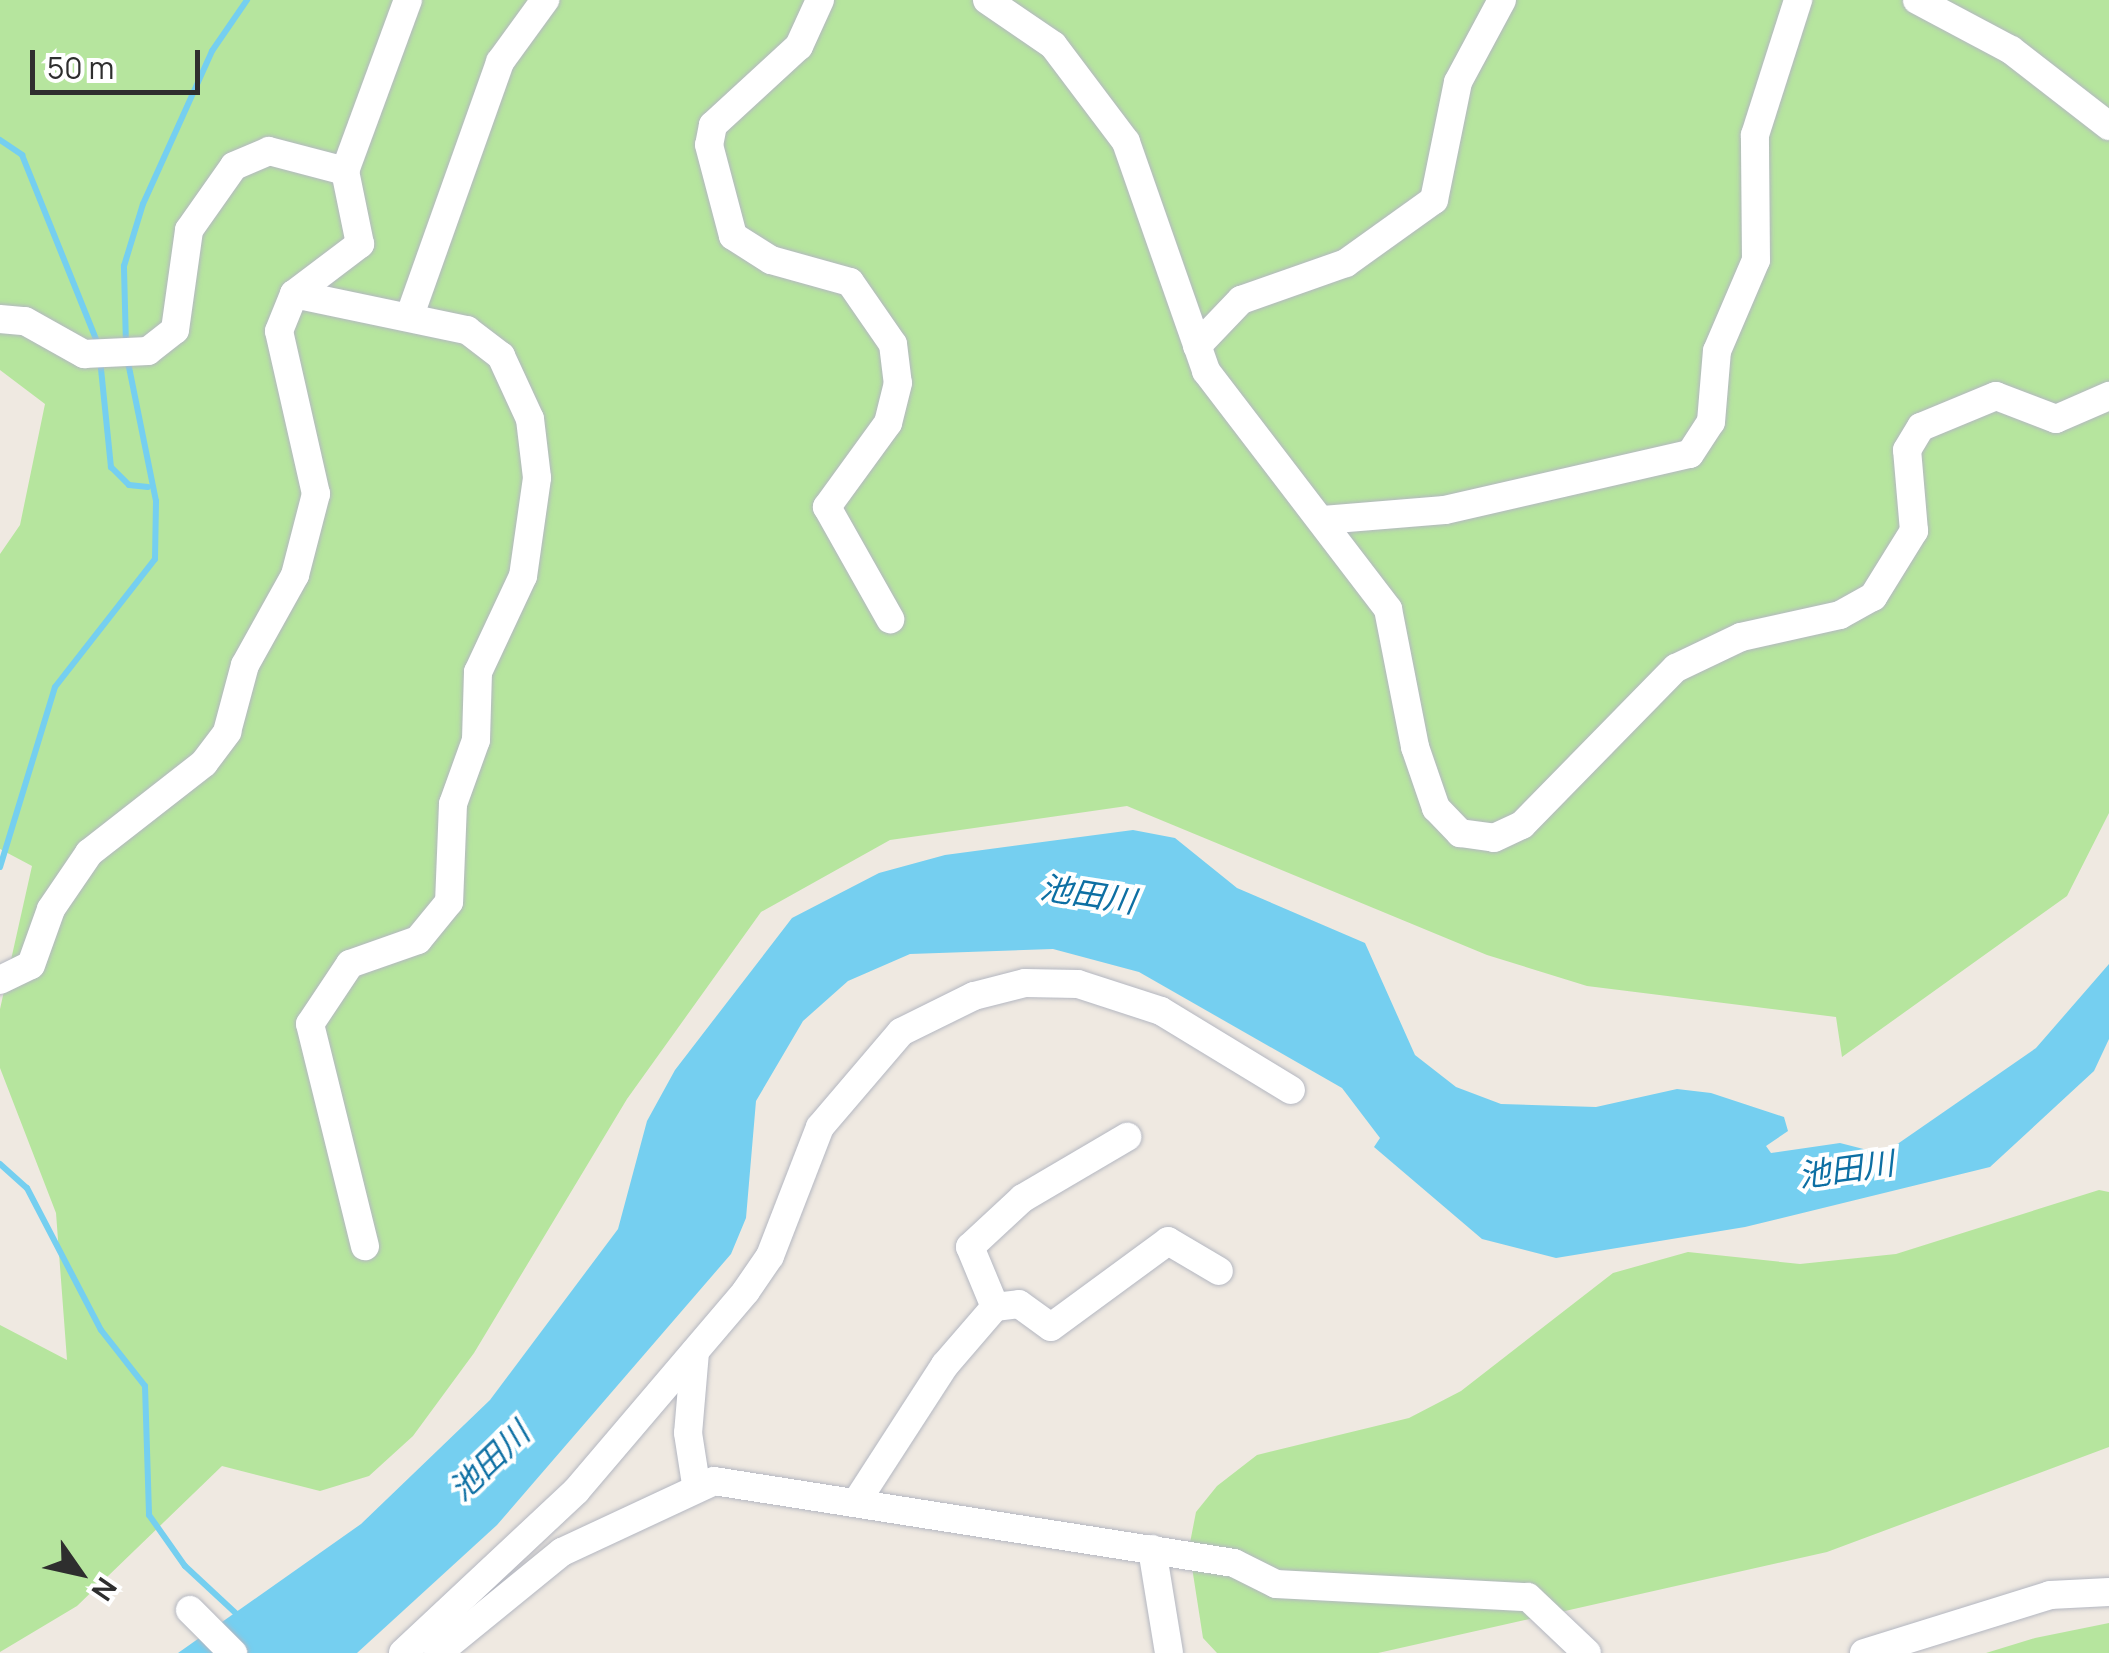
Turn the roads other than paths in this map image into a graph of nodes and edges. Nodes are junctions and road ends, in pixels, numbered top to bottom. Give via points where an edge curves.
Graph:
1 (408, 0) edge
2 (545, 0) edge
3 (820, 0) edge
4 (1502, 0) edge
5 (1798, 0) edge
6 (1917, 0) edge
7 (996, 1) edge
8 (2109, 126) edge
9 (345, 172) junction
10 (294, 294) junction
11 (410, 315) junction
12 (0, 319) edge
13 (1197, 346) junction
14 (2109, 396) edge
15 (1323, 520) junction
16 (890, 619) dead end
17 (0, 980) edge
18 (1291, 1090) dead end
19 (1127, 1136) dead end
20 (366, 1246) dead end
21 (1219, 1270) dead end
22 (995, 1307) junction
23 (694, 1352) junction
24 (696, 1484) junction
25 (857, 1502) junction
26 (1152, 1549) junction
27 (2109, 1592) edge
28 (190, 1610) dead end
29 (232, 1653) edge
30 (402, 1653) edge
31 (438, 1653) edge
32 (1169, 1653) edge
33 (1587, 1653) edge
34 (1864, 1653) edge

1 - 9 street
2 - 11 street via 500,62
3 - 16 street via 799,46 713,125 709,145 733,236 770,260 850,282 893,344 888,423 826,507
4 - 13 street via 1458,82 1434,200 1346,262 1241,300
5 - 15 street via 1755,135 1756,260 1726,319 1711,422 1690,454 1445,510
6 - 8 street via 2011,50
7 - 13 street via 1071,65 1126,142
9 - 10 street via 360,244
9 - 12 street via 269,151 234,166 189,230 175,330 148,351 84,354 25,322
10 - 11 street
10 - 17 street via 280,331 316,494 295,575 245,665 227,732 204,763 89,853 51,910 31,966
11 - 20 street via 467,330 518,383 538,520 522,576 484,648 476,740 454,804 449,902 418,940 350,964 310,1024
13 - 15 street via 1231,414
14 - 15 street via 2056,419 1996,396 1921,427 1906,450 1914,531 1872,597 1840,615 1741,637 1676,668 1629,707 1559,793 1494,838 1460,833 1436,808 1388,610
18 - 23 street via 1121,994 1025,983 974,996 901,1032 842,1096 802,1166 770,1256
19 - 22 street via 1023,1198 970,1248
21 - 22 street via 1168,1242 1051,1327 1019,1304
22 - 25 street via 945,1365
23 - 24 street via 688,1433
23 - 30 street via 512,1558
24 - 25 street
24 - 31 street via 562,1552
25 - 26 street
26 - 32 street
26 - 33 street via 1234,1563 1276,1584 1528,1597
27 - 34 street via 2050,1595
28 - 29 street

